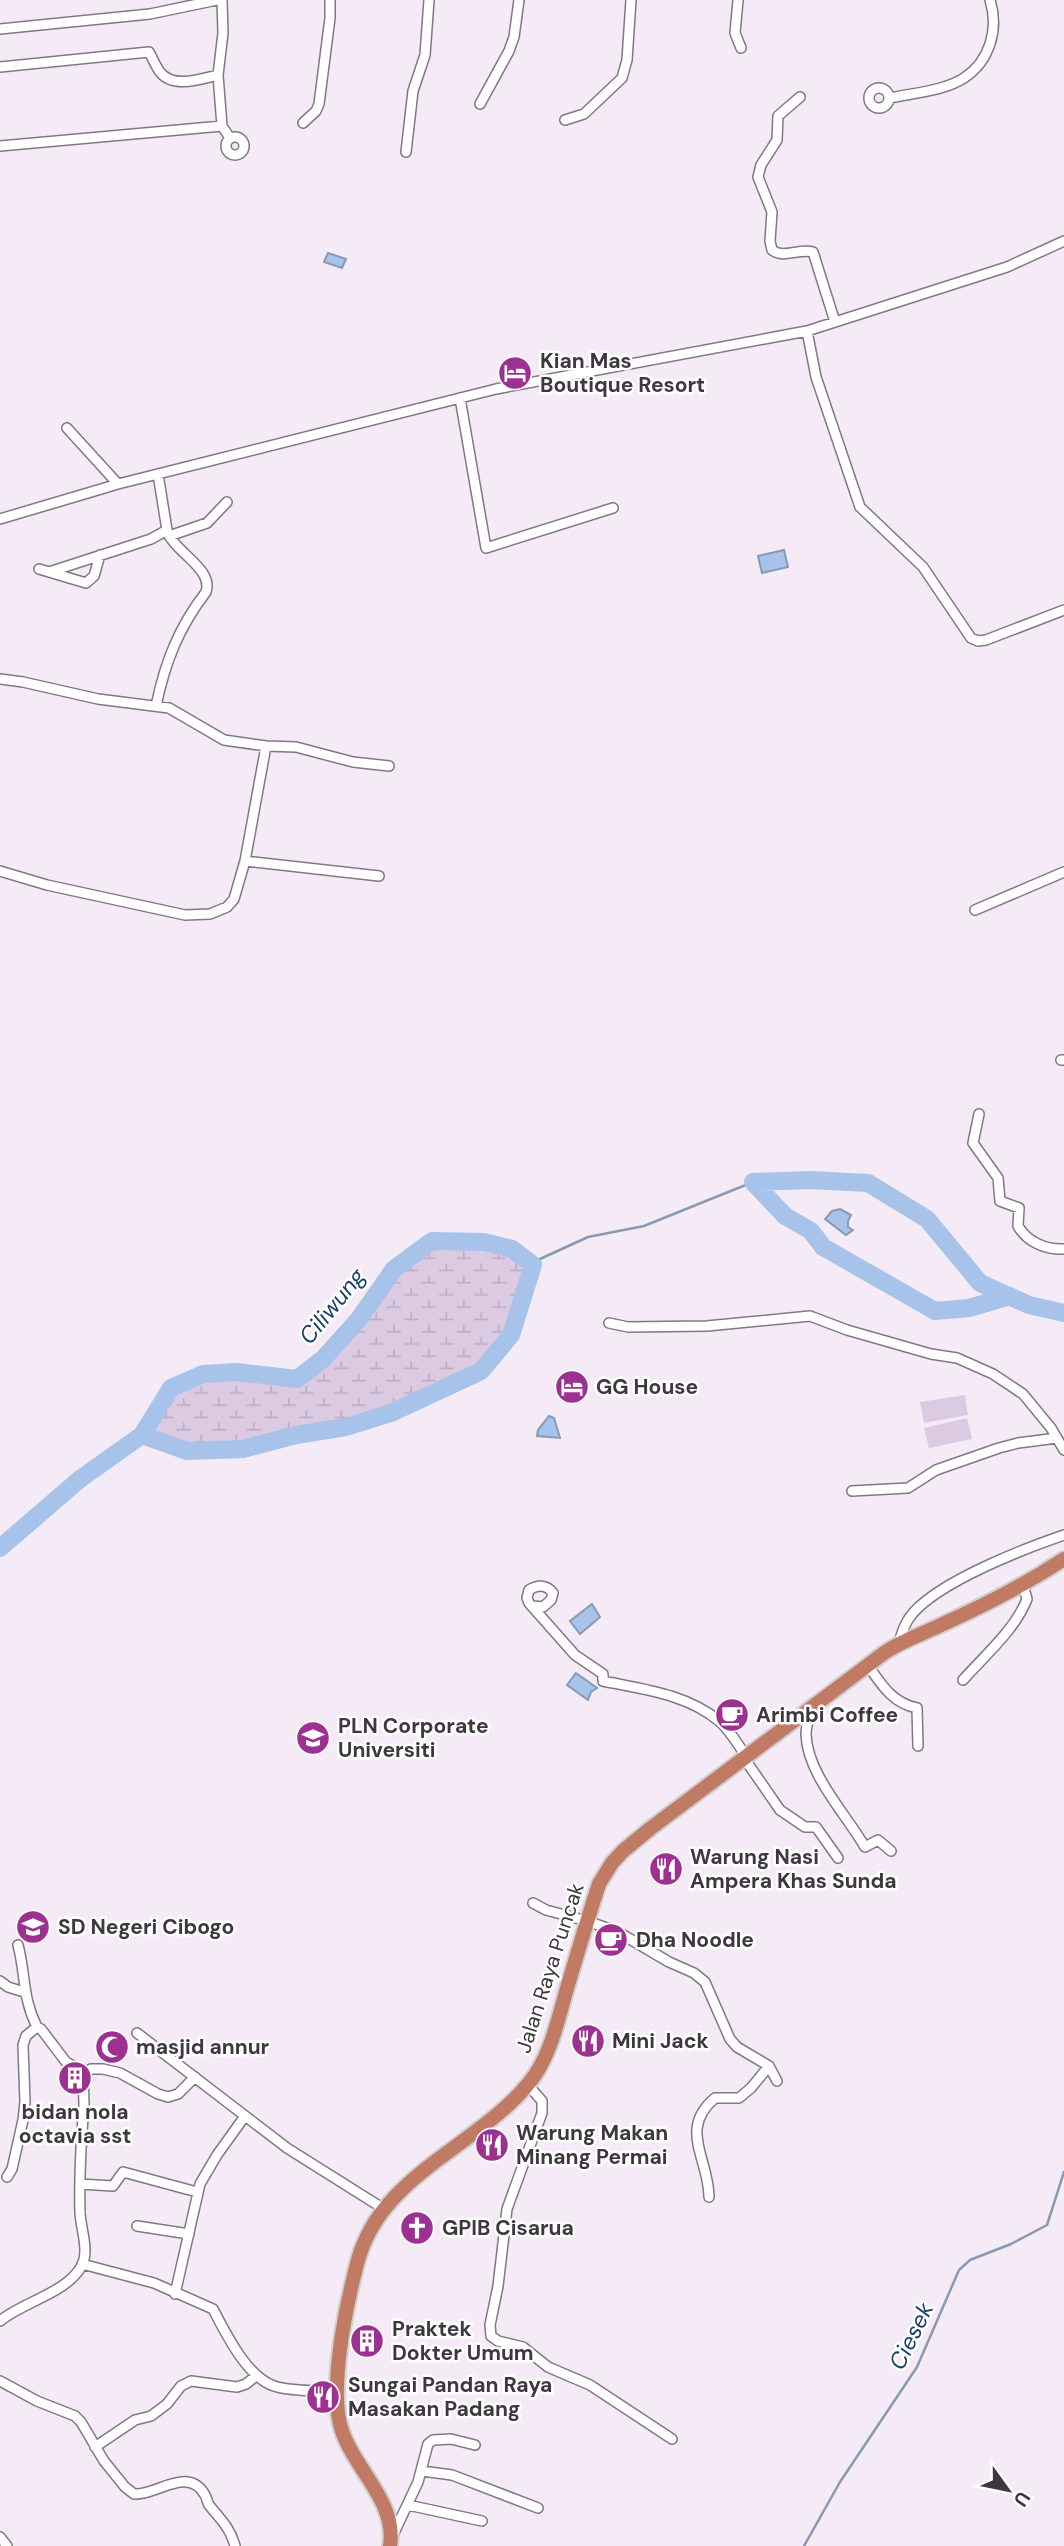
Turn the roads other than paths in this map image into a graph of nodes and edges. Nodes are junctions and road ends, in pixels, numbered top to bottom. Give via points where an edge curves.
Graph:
1 (220, 0) edge
2 (330, 0) edge
3 (429, 0) edge
4 (519, 0) edge
5 (631, 0) edge
6 (738, 0) edge
7 (990, 0) edge
8 (0, 29) edge
9 (741, 48) dead end
10 (0, 67) edge
11 (218, 75) junction
12 (800, 97) dead end
13 (890, 98) dead end
14 (480, 104) dead end
15 (565, 120) dead end
16 (303, 123) dead end
17 (222, 126) junction
18 (230, 138) dead end
19 (0, 146) edge
20 (406, 152) dead end
21 (1064, 242) edge
22 (835, 322) junction
23 (807, 331) junction
24 (460, 398) junction
25 (67, 428) dead end
26 (158, 474) junction
27 (118, 484) junction
28 (227, 502) dead end
29 (613, 508) dead end
30 (0, 519) edge
31 (168, 533) junction
32 (100, 555) junction
33 (39, 569) dead end
34 (49, 572) junction
35 (1064, 610) edge
36 (0, 679) edge
37 (156, 706) junction
38 (266, 746) junction
39 (389, 766) dead end
40 (245, 861) junction
41 (0, 871) edge
42 (1064, 872) edge
43 (379, 876) dead end
44 (975, 910) dead end
45 (979, 1114) dead end
46 (1064, 1249) edge
47 (609, 1323) dead end
48 (1057, 1438) junction
49 (1064, 1450) edge
50 (852, 1491) dead end
51 (1064, 1535) edge
52 (1064, 1559) edge
53 (1023, 1585) junction
54 (532, 1606) dead end
55 (899, 1643) junction
56 (867, 1664) junction
57 (963, 1680) dead end
58 (812, 1705) junction
59 (918, 1746) dead end
60 (745, 1757) junction
61 (891, 1851) dead end
62 (838, 1858) dead end
63 (533, 1903) dead end
64 (587, 1921) junction
65 (18, 1945) dead end
66 (0, 1981) edge
67 (24, 1992) junction
68 (37, 2027) junction
69 (137, 2033) dead end
70 (769, 2066) junction
71 (86, 2073) junction
72 (195, 2077) junction
73 (777, 2081) dead end
74 (528, 2085) junction
75 (245, 2116) junction
76 (7, 2177) dead end
77 (79, 2184) junction
78 (197, 2192) junction
79 (709, 2197) dead end
80 (384, 2209) junction
81 (136, 2226) dead end
82 (189, 2234) junction
83 (82, 2264) junction
84 (175, 2294) junction
85 (0, 2320) edge
86 (256, 2376) junction
87 (0, 2381) edge
88 (335, 2392) junction
89 (672, 2439) dead end
90 (475, 2445) dead end
91 (95, 2446) junction
92 (422, 2471) junction
93 (408, 2505) junction
94 (538, 2508) dead end
95 (482, 2521) dead end
96 (0, 2537) edge
97 (391, 2542) edge
98 (7, 2546) edge
99 (235, 2546) edge

1 - 8 street via 150,14
1 - 11 street via 223,33
2 - 16 street via 318,108
3 - 20 street via 425,55 413,91
4 - 14 street via 509,51
5 - 15 street via 622,78 584,114
6 - 9 street via 735,33
7 - 13 street via 992,40 978,66 963,79
10 - 11 street via 149,52 161,74 170,80
11 - 17 street
12 - 22 street via 778,116 777,140 760,168 759,180 772,212 772,250 781,254 813,252
17 - 18 street
17 - 19 street
21 - 22 street via 1007,267
22 - 23 street
23 - 24 street
23 - 35 street via 816,377 860,507 923,567 971,638 982,641
24 - 26 street
24 - 29 street via 486,548
25 - 27 street
26 - 27 street
26 - 31 street
27 - 30 street
28 - 31 street via 207,523
31 - 32 street
31 - 37 street via 208,584 163,670
32 - 34 street
32 - 34 street via 89,583
33 - 34 street
36 - 37 street
37 - 38 street via 177,711 218,738
38 - 39 street via 296,747
38 - 40 street
40 - 41 street via 234,899 210,914 185,915
40 - 43 street
42 - 44 street
45 - 46 street via 973,1143 998,1178 1000,1201 1020,1209 1018,1226 1028,1238 1048,1249
47 - 48 street via 707,1326 810,1316 973,1364 1023,1394
48 - 49 street
48 - 50 street via 999,1448 936,1470 908,1488
51 - 55 street via 987,1566 925,1602 908,1619
52 - 53 highway, Jalan Raya Puncak
53 - 55 highway, Jalan Raya Puncak
53 - 57 street via 1027,1599 1021,1611
54 - 60 street via 575,1655 603,1674 603,1681 655,1691 698,1708 721,1722
55 - 56 highway, Jalan Raya Puncak
56 - 58 highway, Jalan Raya Puncak
56 - 59 street via 890,1696 917,1708
58 - 60 highway, Jalan Raya Puncak
58 - 61 street via 806,1734 814,1765 865,1847 878,1840
60 - 62 street via 780,1810 805,1827 816,1827
60 - 64 highway, Jalan Raya Puncak via 623,1851 599,1884
63 - 64 street
64 - 70 street via 618,1932 694,1973 705,1982 737,2048
64 - 74 highway, Jalan Raya Puncak via 552,2036
65 - 67 street
66 - 67 street
67 - 68 street
68 - 71 street via 66,2063
68 - 76 street via 23,2045 23,2120
69 - 72 street
70 - 73 street
70 - 79 street via 746,2094 715,2098 703,2114 695,2135
71 - 72 street via 110,2070 168,2097 178,2094
71 - 77 street
72 - 75 street
74 - 80 highway, Jalan Raya Puncak via 409,2182
74 - 89 street via 542,2101 542,2113 508,2209 491,2336 523,2347 548,2367 590,2385
75 - 78 street
75 - 80 street
77 - 78 street via 113,2186 123,2172
77 - 83 street
78 - 82 street
80 - 88 highway, Jalan Raya Puncak via 370,2229 357,2263
81 - 82 street
82 - 84 street
83 - 84 street via 146,2280
83 - 85 street via 55,2290
84 - 86 street via 212,2309
86 - 88 street via 277,2387
86 - 91 street via 237,2387 191,2381 151,2416 135,2420
87 - 91 street via 75,2416
88 - 97 highway, Jalan Raya Puncak via 342,2432 382,2501
90 - 92 street via 451,2438 433,2440 426,2447
91 - 99 street via 134,2494 170,2483 197,2487 225,2522
92 - 93 street
92 - 94 street via 452,2475
93 - 95 street
93 - 97 street
96 - 98 street

